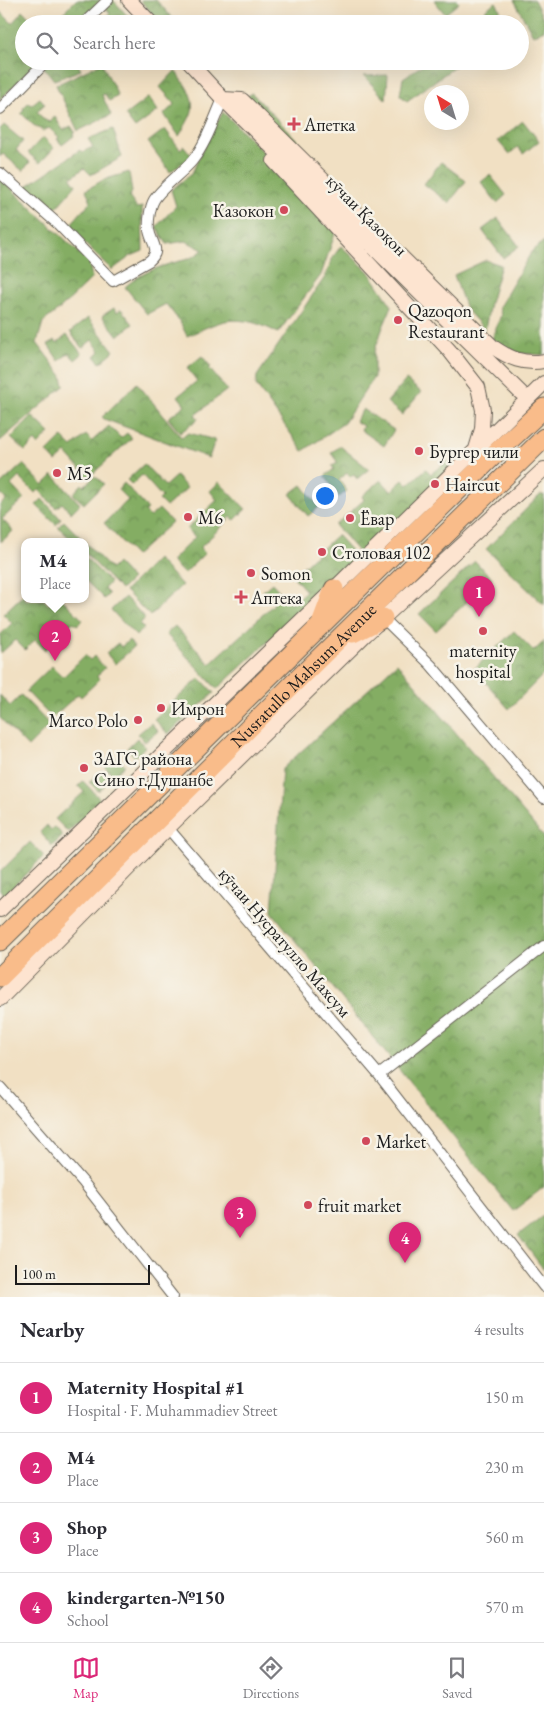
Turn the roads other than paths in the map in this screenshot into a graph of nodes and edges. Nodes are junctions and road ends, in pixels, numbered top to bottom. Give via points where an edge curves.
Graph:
1 (108, 0) edge
2 (129, 0) edge
3 (92, 15) edge
4 (143, 15) edge
5 (38, 70) edge
6 (196, 70) edge
7 (223, 99) junction
8 (0, 110) edge
9 (0, 173) edge
10 (544, 361) edge
11 (544, 382) edge
12 (521, 393) dead end
13 (544, 408) edge
14 (544, 438) edge
15 (476, 450) junction
16 (544, 469) edge
17 (544, 484) edge
18 (518, 494) junction
19 (334, 589) junction
20 (383, 618) junction
21 (321, 625) junction
22 (338, 640) junction
23 (286, 661) junction
24 (301, 676) junction
25 (544, 798) edge
26 (168, 828) junction
27 (0, 910) edge
28 (0, 942) edge
29 (544, 946) edge
30 (0, 977) edge
31 (0, 999) edge
32 (379, 1075) junction
33 (0, 1087) edge
34 (544, 1287) edge
35 (173, 1297) edge

1 - 3 street
2 - 4 street
5 - 8 street
6 - 7 street, кӯчаи Қазоқон
7 - 9 street via 196,156 154,199 149,230 156,250 154,256 113,281 58,224
7 - 10 street via 242,100 493,347 509,358
7 - 12 street, кӯчаи Қазоқон
7 - 15 street via 237,122 467,370 478,386 483,410
11 - 15 street
13 - 21 highway, Nusratullo Mahsum Avenue
14 - 22 highway, Nusratullo Mahsum Avenue
15 - 19 street
16 - 18 street
17 - 18 street via 534,484
18 - 20 street
19 - 21 highway
19 - 27 street
20 - 22 highway
20 - 25 street via 431,665
20 - 26 street
21 - 23 highway, Nusratullo Mahsum Avenue
22 - 24 highway, Nusratullo Mahsum Avenue
23 - 24 highway
23 - 28 highway, Nusratullo Mahsum Avenue
24 - 30 highway, Nusratullo Mahsum Avenue
26 - 31 street
26 - 32 street, кӯчаи Нусратулло Махсум
29 - 32 street
32 - 34 street, кӯчаи Нусратулло Махсум
33 - 35 street via 83,1182

